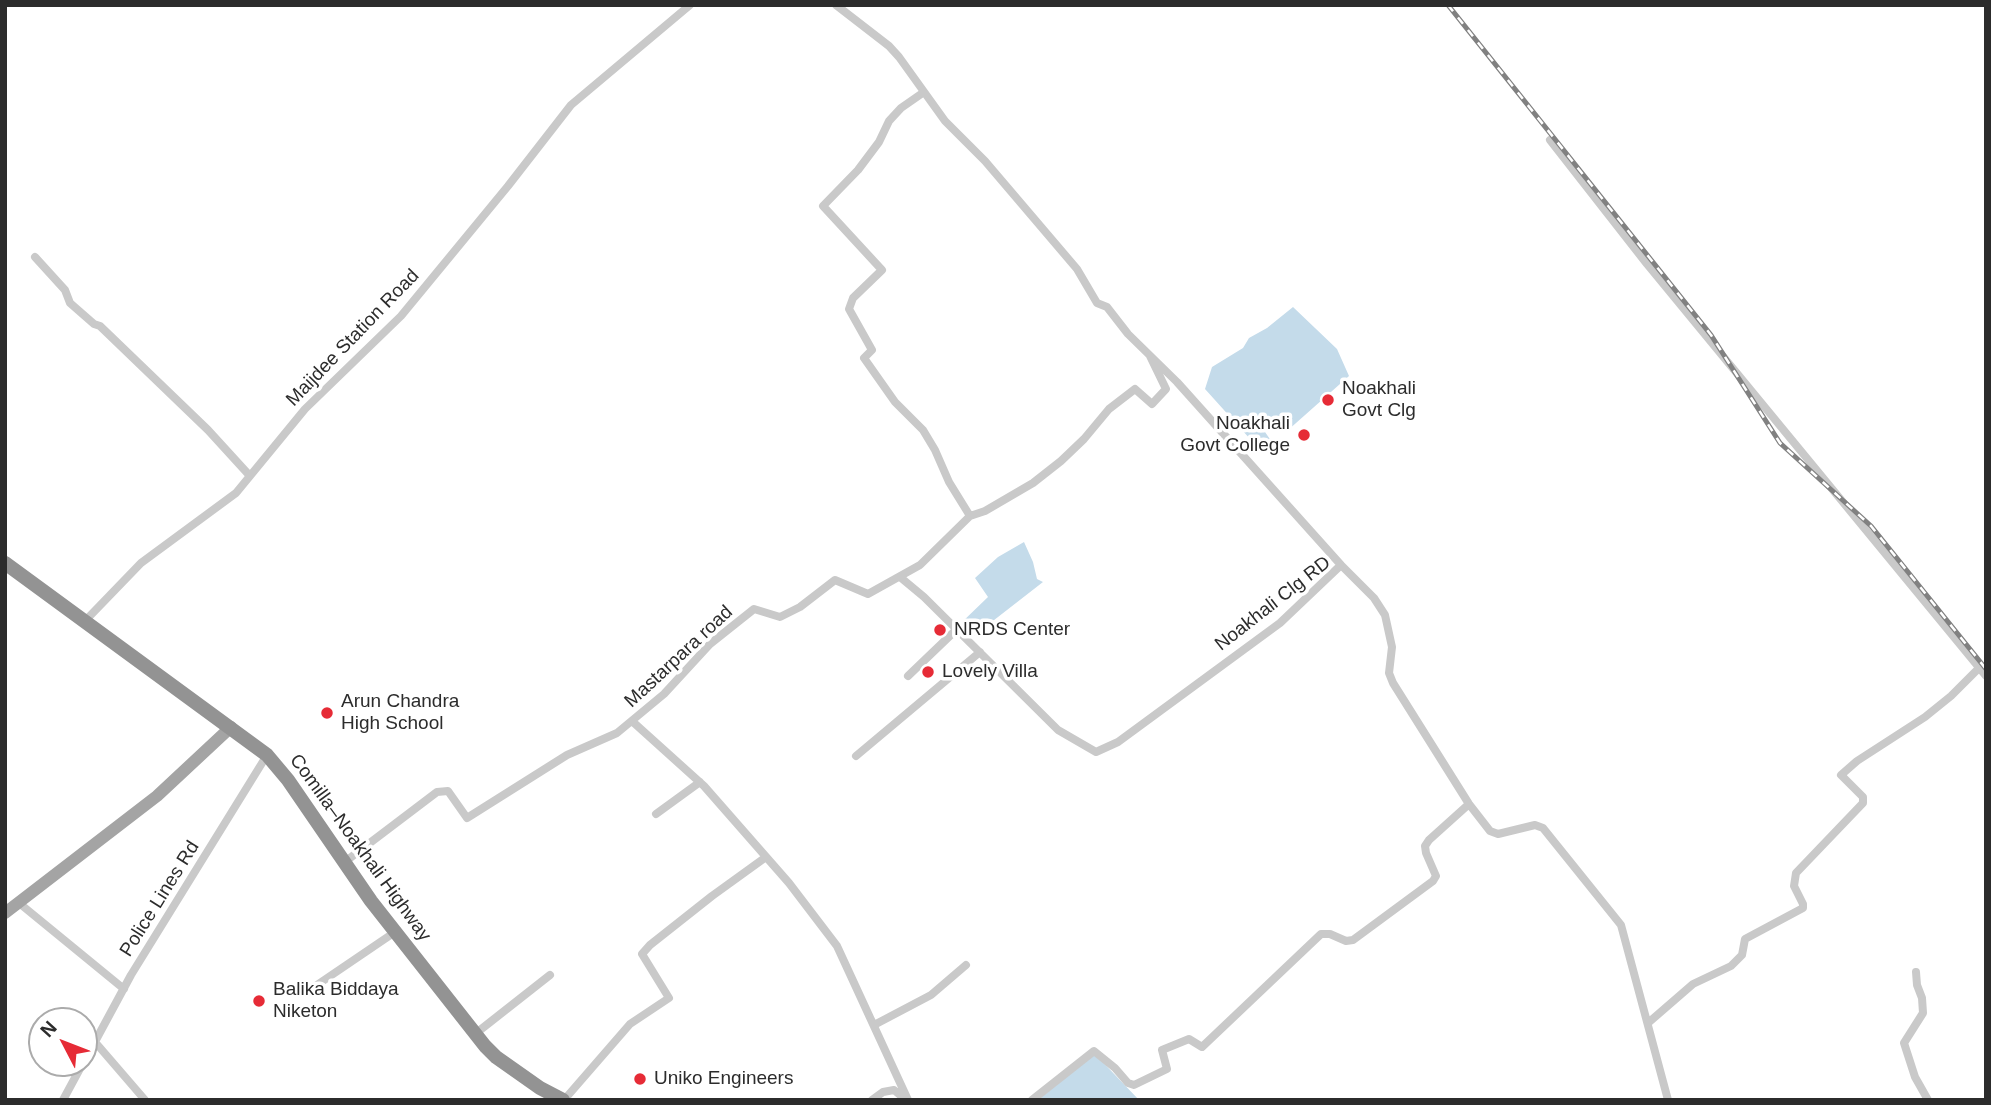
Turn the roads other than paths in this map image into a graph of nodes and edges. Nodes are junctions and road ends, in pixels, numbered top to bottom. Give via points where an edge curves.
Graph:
1 (690, 5) edge
2 (836, 5) edge
3 (924, 92) junction
4 (1550, 140) dead end
5 (35, 257) dead end
6 (1150, 356) junction
7 (250, 476) junction
8 (970, 516) junction
9 (5, 563) edge
10 (1341, 565) junction
11 (900, 577) junction
12 (85, 621) junction
13 (957, 629) junction
14 (981, 652) junction
15 (1979, 668) junction
16 (908, 676) dead end
17 (1986, 676) edge
18 (633, 722) junction
19 (231, 727) junction
20 (267, 755) junction
21 (856, 756) dead end
22 (701, 782) junction
23 (1469, 804) junction
24 (656, 814) dead end
25 (766, 857) junction
26 (346, 861) junction
27 (19, 903) junction
28 (5, 913) edge
29 (395, 932) junction
30 (966, 965) dead end
31 (1916, 972) dead end
32 (550, 975) dead end
33 (314, 987) dead end
34 (124, 989) junction
35 (1648, 1023) junction
36 (874, 1026) junction
37 (475, 1034) junction
38 (98, 1036) edge
39 (98, 1045) edge
40 (76, 1077) edge
41 (63, 1100) edge
42 (145, 1100) edge
43 (564, 1100) edge
44 (872, 1100) edge
45 (907, 1100) edge
46 (1032, 1100) edge
47 (1668, 1100) edge
48 (1928, 1100) edge

1 - 7 street, Maijdee Station Road via 570,105 401,316 305,409
2 - 3 street via 889,46
3 - 6 street via 1077,270 1097,303 1107,307
3 - 8 street via 888,121 865,161 823,206 882,270 853,298 849,309 872,350 864,358 895,402 923,430
4 - 15 street
5 - 7 street via 65,290 70,303 179,402
6 - 8 street, Mastarpara road via 1166,389 1152,404 1135,389 1033,483
6 - 10 street
7 - 12 street, Maijdee Station Road via 236,493 141,563
8 - 11 street, Mastarpara road via 920,565
9 - 12 highway, Comilla–Noakhali Highway
10 - 14 street, Noakhali Clg RD via 1280,623 1103,751 1096,752 1058,730
10 - 23 street, Noakhali Clg RD via 1385,615 1393,684
11 - 13 street, Noakhali Clg RD
11 - 18 street, Mastarpara road via 868,594 835,580 780,617 754,609 710,644
12 - 19 highway, Comilla–Noakhali Highway
13 - 14 street, Noakhali Clg RD
13 - 16 street
14 - 21 street
15 - 17 street
15 - 35 street via 1925,717 1841,775 1863,797 1863,803 1796,873 1794,886 1803,908 1745,939 1742,955 1731,966 1693,984
18 - 22 street
18 - 26 street, Mastarpara road via 552,763 467,818 448,791 438,792
19 - 20 highway, Comilla–Noakhali Highway
19 - 27 main road via 157,796
20 - 26 highway, Comilla–Noakhali Highway
20 - 34 street, Police Lines Rd
22 - 24 street
22 - 25 street
23 - 35 street, Noakhali Clg RD via 1490,831 1498,834 1535,825 1543,828 1621,925
23 - 46 street via 1425,846 1436,876 1433,881 1353,940 1321,934 1202,1047 1189,1039 1162,1050 1167,1069 1134,1085 1094,1051
25 - 36 street via 837,946
25 - 43 street via 642,954 669,998 630,1024
26 - 29 highway, Comilla–Noakhali Highway
27 - 28 main road
27 - 34 street
29 - 33 street
29 - 37 highway, Comilla–Noakhali Highway
30 - 36 street via 931,995
31 - 48 street via 1923,1013 1904,1043
32 - 37 street
34 - 38 street, Police Lines Rd
35 - 47 street, Noakhali Clg RD
36 - 45 street
37 - 43 highway, Comilla–Noakhali Highway via 502,1061
39 - 42 street
40 - 41 street, Police Lines Rd
44 - 45 street via 883,1091 894,1090

